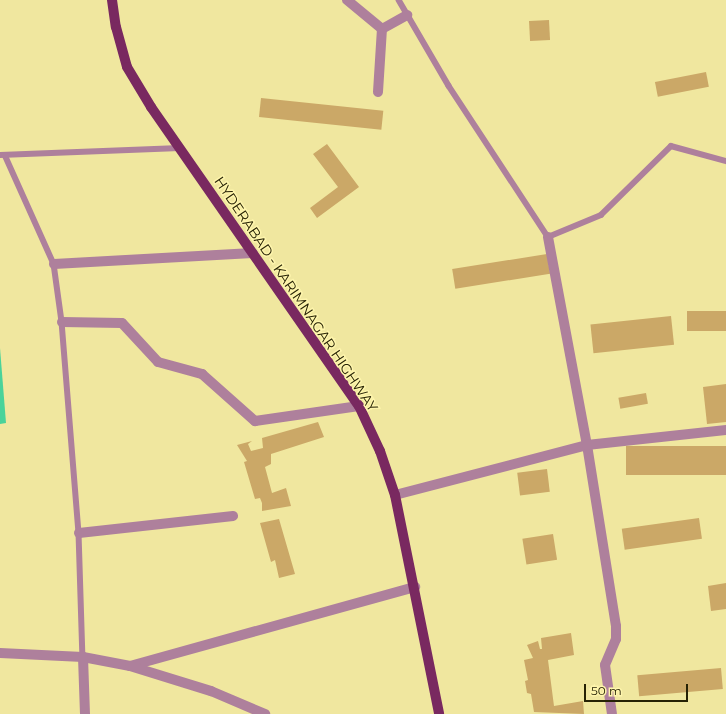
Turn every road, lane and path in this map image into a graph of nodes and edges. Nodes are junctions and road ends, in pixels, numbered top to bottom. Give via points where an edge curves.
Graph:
1 (112, 0) edge
2 (347, 0) edge
3 (399, 0) edge
4 (407, 15) junction
5 (382, 29) junction
6 (378, 92) dead end
7 (180, 148) junction
8 (2, 155) edge
9 (726, 162) edge
10 (548, 237) junction
11 (253, 253) junction
12 (54, 264) junction
13 (62, 322) junction
14 (359, 406) junction
15 (726, 430) edge
16 (587, 445) junction
17 (394, 495) junction
18 (233, 516) dead end
19 (79, 533) junction
20 (415, 587) junction
21 (0, 653) edge
22 (84, 657) junction
23 (130, 666) junction
24 (85, 714) edge
25 (265, 714) edge
26 (439, 714) edge
27 (612, 714) edge

1 - 7 main road, HYDERABAD - KARIMNAGAR HIGHWAY via 127,67
2 - 5 street
3 - 4 lane
4 - 5 street
4 - 10 lane via 449,86
5 - 6 street
7 - 8 lane
7 - 11 main road, HYDERABAD - KARIMNAGAR HIGHWAY
8 - 12 lane
9 - 10 lane via 671,146 602,215
10 - 16 street
11 - 12 street
11 - 14 main road, HYDERABAD - KARIMNAGAR HIGHWAY
12 - 13 lane
13 - 14 street via 122,323 158,362 202,374 255,421
13 - 19 lane
14 - 17 main road, HYDERABAD - KARIMNAGAR HIGHWAY via 380,451
15 - 16 street
16 - 17 street
16 - 27 street via 616,626 616,639 605,665
17 - 20 main road, HYDERABAD - KARIMNAGAR HIGHWAY
18 - 19 street
19 - 22 lane
20 - 23 street
20 - 26 main road, HYDERABAD - KARIMNAGAR HIGHWAY
21 - 22 street
22 - 23 street
22 - 24 street
23 - 25 street via 211,691

